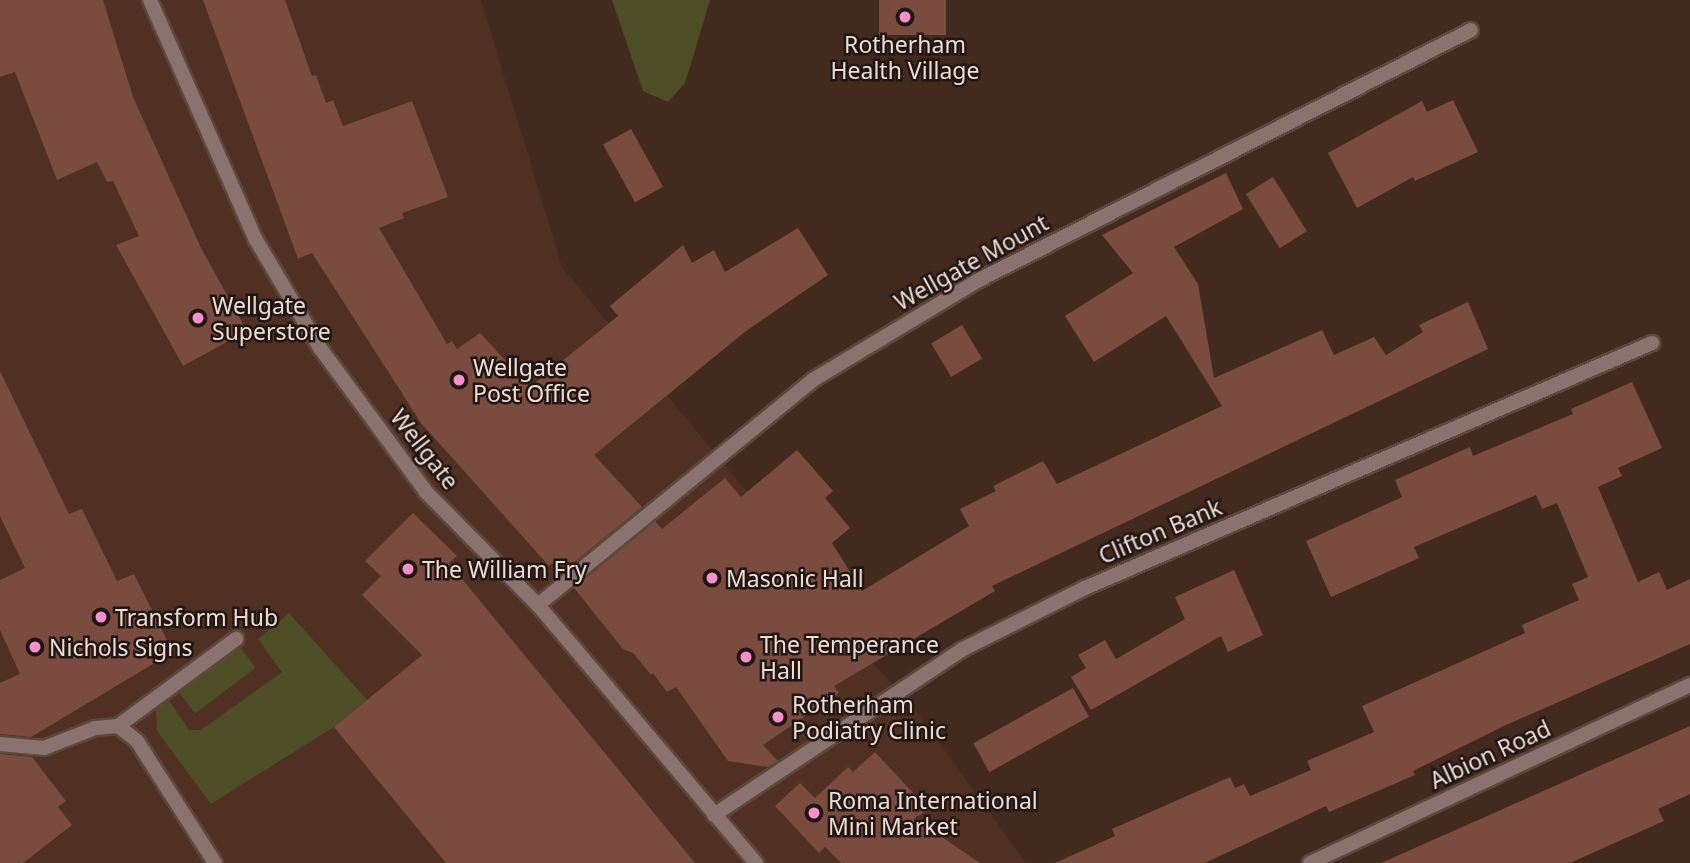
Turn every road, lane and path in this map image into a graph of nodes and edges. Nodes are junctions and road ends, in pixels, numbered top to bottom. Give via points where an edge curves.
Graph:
1 (150, 0) edge
2 (1471, 30) dead end
3 (1652, 343) dead end
4 (538, 605) junction
5 (236, 639) dead end
6 (1690, 685) edge
7 (118, 726) junction
8 (0, 744) edge
9 (714, 815) junction
10 (215, 863) edge
11 (756, 863) edge
12 (1310, 863) edge

1 - 4 street, Wellgate via 256,240 320,348 426,492
2 - 4 street, Wellgate Mount via 977,281 813,380
3 - 9 street, Clifton Bank via 1085,588 961,650
4 - 9 street, Wellgate
5 - 7 street
6 - 12 street, Albion Road
7 - 8 street via 95,728 44,748
7 - 10 street via 137,741
9 - 11 street, Wellgate

